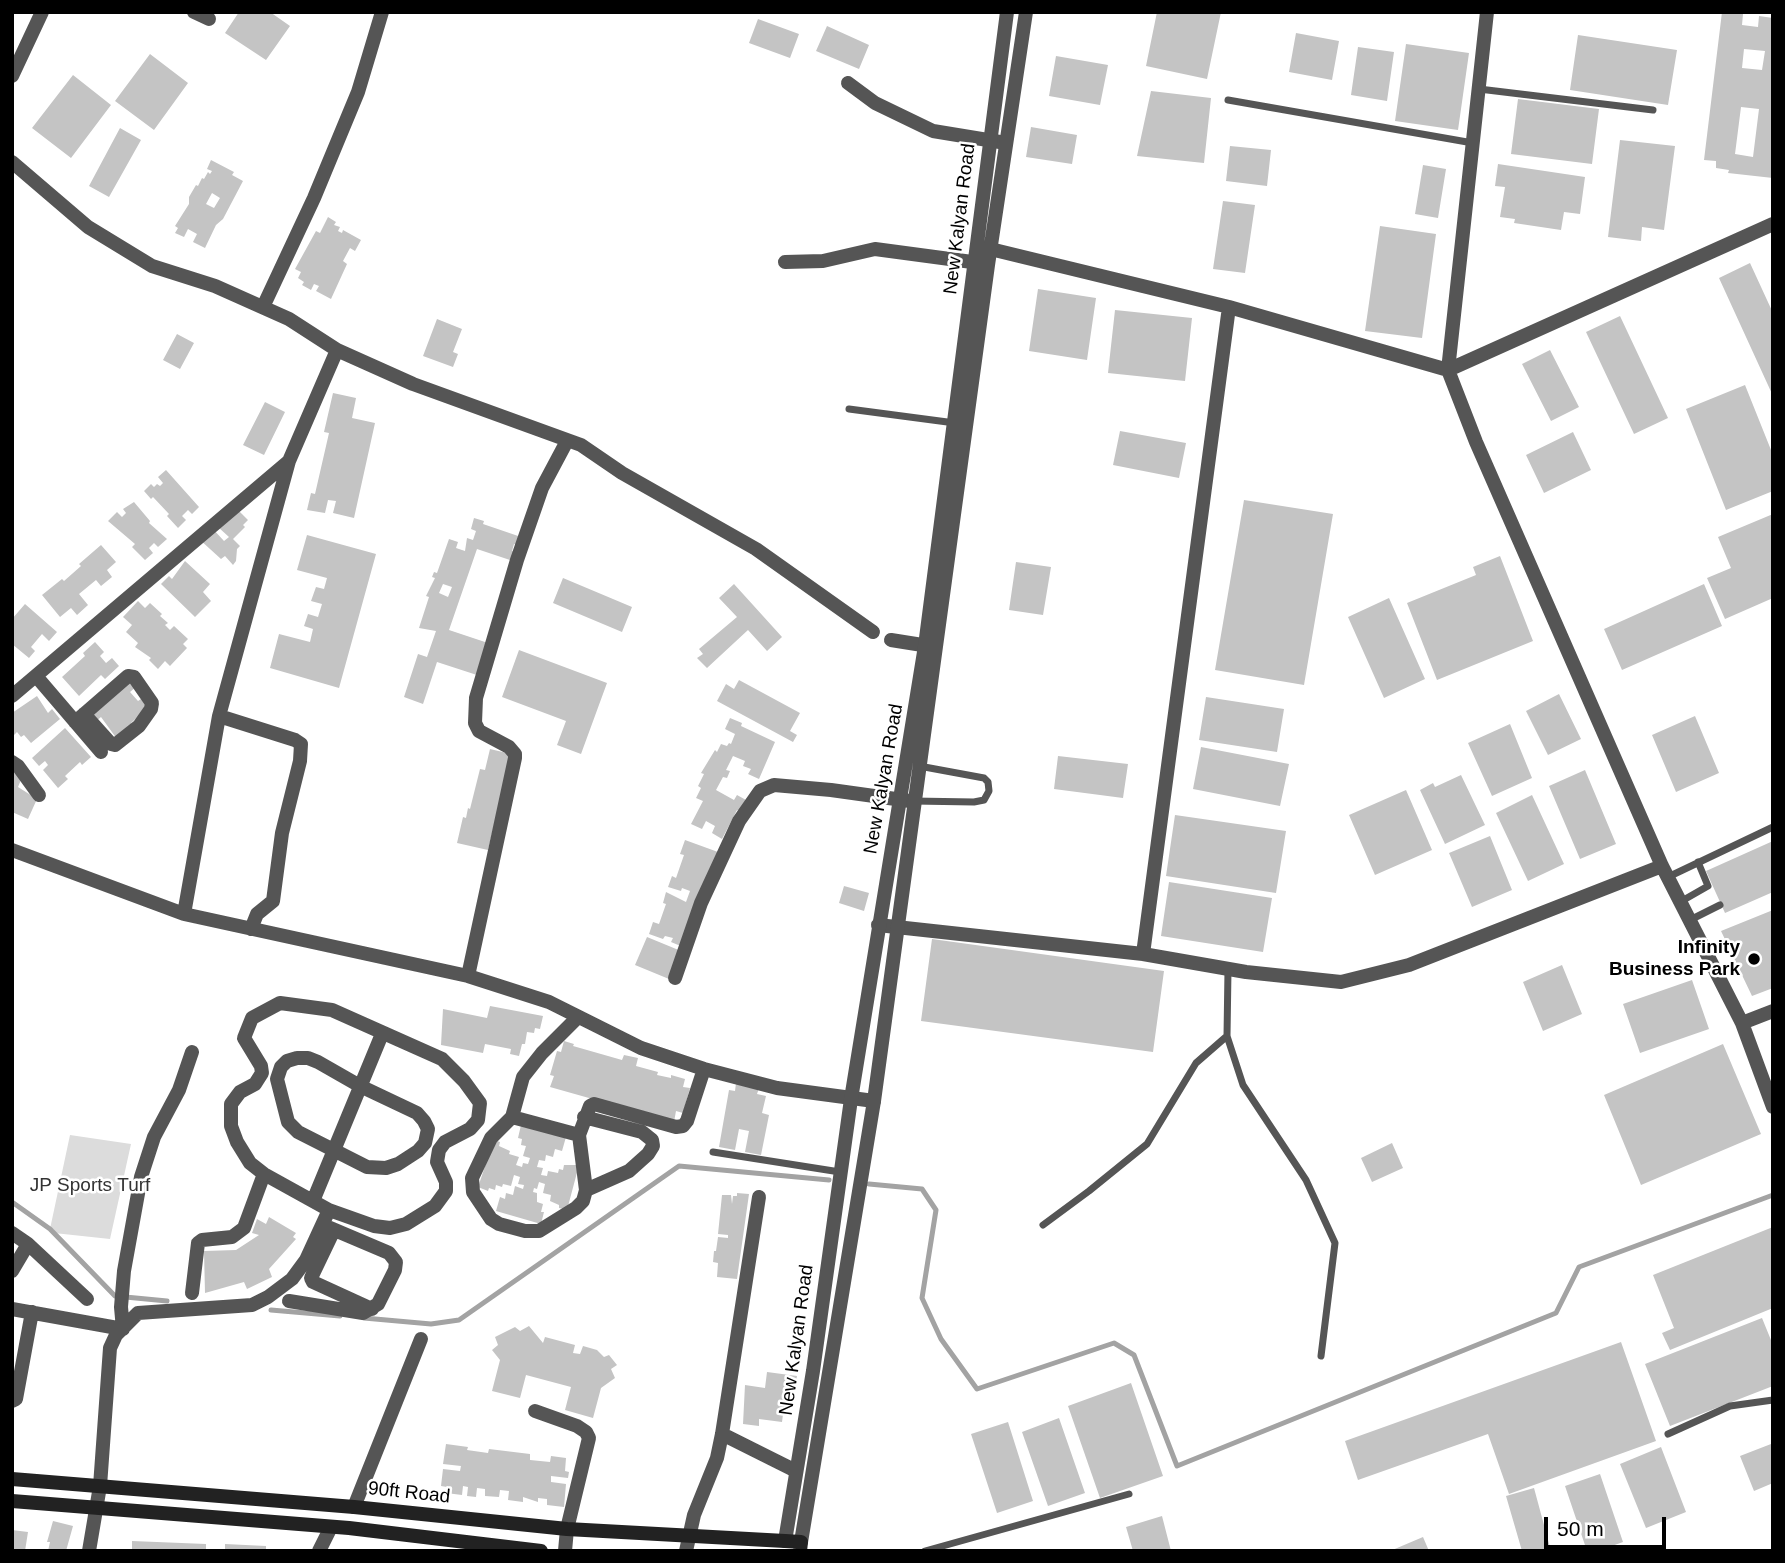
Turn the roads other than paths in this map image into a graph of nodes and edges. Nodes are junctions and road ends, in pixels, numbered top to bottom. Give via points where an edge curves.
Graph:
1 (42, 12) edge
2 (194, 12) edge
3 (382, 12) edge
4 (1007, 12) edge
5 (1026, 12) edge
6 (1487, 12) edge
7 (209, 19) dead end
8 (12, 76) edge
9 (848, 83) dead end
10 (1479, 89) junction
11 (1227, 100) dead end
12 (1653, 110) dead end
13 (989, 140) junction
14 (1006, 143) junction
15 (1473, 143) junction
16 (12, 162) edge
17 (1773, 224) edge
18 (984, 247) junction
19 (785, 262) dead end
20 (981, 264) junction
21 (263, 307) junction
22 (1229, 307) junction
23 (337, 350) junction
24 (1448, 370) junction
25 (849, 410) dead end
26 (961, 424) junction
27 (567, 441) junction
28 (289, 461) junction
29 (873, 632) dead end
30 (891, 640) dead end
31 (930, 647) junction
32 (36, 676) junction
33 (12, 696) edge
34 (219, 716) junction
35 (80, 718) junction
36 (101, 752) dead end
37 (12, 762) edge
38 (918, 766) junction
39 (38, 795) dead end
40 (906, 801) junction
41 (1773, 827) edge
42 (12, 850) edge
43 (1698, 862) junction
44 (1665, 871) junction
45 (1680, 902) junction
46 (1720, 905) dead end
47 (184, 914) junction
48 (1690, 920) junction
49 (878, 925) junction
50 (897, 926) junction
51 (251, 929) junction
52 (1143, 954) junction
53 (1228, 969) junction
54 (468, 976) junction
55 (675, 978) dead end
56 (1773, 1011) edge
57 (578, 1017) junction
58 (1742, 1023) junction
59 (382, 1034) junction
60 (1227, 1036) junction
61 (192, 1052) dead end
62 (704, 1069) junction
63 (262, 1073) junction
64 (277, 1079) junction
65 (360, 1086) junction
66 (851, 1099) junction
67 (874, 1101) junction
68 (1773, 1107) edge
69 (512, 1117) junction
70 (584, 1117) junction
71 (579, 1135) junction
72 (425, 1143) junction
73 (334, 1150) junction
74 (439, 1150) junction
75 (713, 1152) dead end
76 (840, 1172) junction
77 (264, 1174) junction
78 (586, 1190) junction
79 (759, 1198) dead end
80 (313, 1201) junction
81 (329, 1210) junction
82 (1043, 1225) dead end
83 (328, 1228) junction
84 (12, 1233) edge
85 (28, 1244) junction
86 (12, 1271) edge
87 (192, 1293) dead end
88 (87, 1299) dead end
89 (289, 1301) dead end
90 (12, 1309) edge
91 (372, 1310) junction
92 (32, 1312) junction
93 (122, 1329) junction
94 (421, 1339) dead end
95 (1321, 1356) dead end
96 (813, 1371) junction
97 (830, 1373) junction
98 (1773, 1400) edge
99 (12, 1401) edge
100 (535, 1411) dead end
101 (722, 1434) junction
102 (1668, 1434) dead end
103 (796, 1471) junction
104 (12, 1479) edge
105 (100, 1486) junction
106 (1129, 1494) dead end
107 (12, 1501) edge
108 (98, 1507) junction
109 (354, 1507) junction
110 (331, 1527) junction
111 (567, 1529) junction
112 (687, 1544) edge
113 (784, 1546) edge
114 (800, 1547) edge
115 (89, 1551) edge
116 (319, 1551) edge
117 (541, 1551) edge
118 (565, 1551) edge
119 (925, 1551) edge

1 - 8 street
2 - 7 street
3 - 21 street via 353,104
4 - 13 street, New Kalyan Road
5 - 14 street
6 - 10 street
9 - 13 street via 875,103 933,131
10 - 12 lane
10 - 15 street
11 - 15 lane
13 - 14 street
13 - 18 street, New Kalyan Road
14 - 18 street
15 - 24 street
16 - 21 street via 88,227 152,266
17 - 24 street
18 - 20 street, New Kalyan Road
18 - 22 street
19 - 20 street via 824,261 875,249
20 - 26 street, New Kalyan Road
21 - 23 street via 289,318
22 - 24 street
22 - 52 street
23 - 27 street via 413,384
23 - 28 street
24 - 44 street
25 - 26 lane
26 - 31 street, New Kalyan Road
27 - 29 street via 756,549
27 - 54 street via 542,488 477,698 475,723 479,731 509,747 515,758
28 - 32 street
28 - 34 street
30 - 31 street
31 - 38 street, New Kalyan Road
31 - 40 street, New Kalyan Road
32 - 33 street
32 - 35 street
34 - 47 street
34 - 51 street via 301,744 273,901 257,914
35 - 35 street via 130,675 152,703 139,726 115,745
35 - 36 street
37 - 39 street
38 - 40 street, New Kalyan Road
38 - 40 lane via 984,779 989,792 975,803
40 - 49 street, New Kalyan Road
40 - 50 street, New Kalyan Road
40 - 55 street via 774,785 760,791 739,821 701,903
41 - 43 lane
42 - 47 street
43 - 44 lane
43 - 45 lane via 1709,886
44 - 45 street
44 - 53 street via 1409,965 1341,982
45 - 48 street
46 - 48 lane
47 - 51 street
48 - 58 street
49 - 50 street
49 - 66 street, New Kalyan Road
50 - 52 street
50 - 67 street, New Kalyan Road
51 - 54 street
52 - 53 street
53 - 60 lane
54 - 57 street via 548,1002
56 - 58 street
57 - 62 street via 641,1048
57 - 69 street via 523,1077
58 - 68 street
59 - 63 street via 332,1010 280,1003 252,1018 244,1038
59 - 65 street
59 - 74 street via 442,1059 480,1103 478,1120
60 - 82 lane via 1196,1063 1147,1143
60 - 95 lane via 1243,1085 1306,1180 1335,1243
61 - 93 street via 141,1177 122,1284
62 - 66 street
62 - 70 street via 683,1126 594,1104
63 - 64 street
63 - 77 street via 231,1104 231,1126 250,1163
64 - 65 street via 287,1061 308,1058
64 - 73 street via 288,1122
65 - 72 street via 417,1113 428,1129
65 - 73 street
66 - 67 street
66 - 76 street, New Kalyan Road
67 - 97 street, New Kalyan Road
69 - 71 street
69 - 78 street via 491,1138 472,1178 473,1192 491,1219 525,1231 539,1230 576,1208
70 - 71 street
70 - 78 street via 642,1132 653,1146 629,1171
71 - 78 street
72 - 73 street via 386,1168 367,1167
72 - 74 street
73 - 80 street
74 - 81 street via 446,1191 435,1206 405,1224 374,1226
75 - 76 lane
76 - 96 street, New Kalyan Road
77 - 80 street
77 - 87 street via 244,1228 232,1237 198,1244
79 - 101 street
80 - 81 street
81 - 83 street
83 - 91 street via 311,1273 313,1282
83 - 91 street via 393,1256 395,1270
83 - 93 street via 292,1279 261,1302 138,1313
84 - 85 street
85 - 86 street
85 - 88 street
89 - 91 street via 354,1313
90 - 92 street
92 - 93 street
92 - 99 street
93 - 105 street via 110,1348
94 - 109 street
96 - 97 street
96 - 103 street, New Kalyan Road
97 - 114 street, New Kalyan Road
98 - 102 lane via 1730,1406
100 - 111 street via 577,1426 589,1438
101 - 103 street
101 - 112 street
103 - 113 street, New Kalyan Road
104 - 105 main road, 90ft Road
105 - 108 street
105 - 109 main road, 90ft Road
106 - 119 lane
107 - 108 main road
108 - 110 main road
108 - 115 street
109 - 111 main road, 90ft Road
110 - 116 street
110 - 117 main road
111 - 112 main road, 90ft Road
111 - 118 street
112 - 113 main road, 90ft Road
113 - 114 main road, 90ft Road

